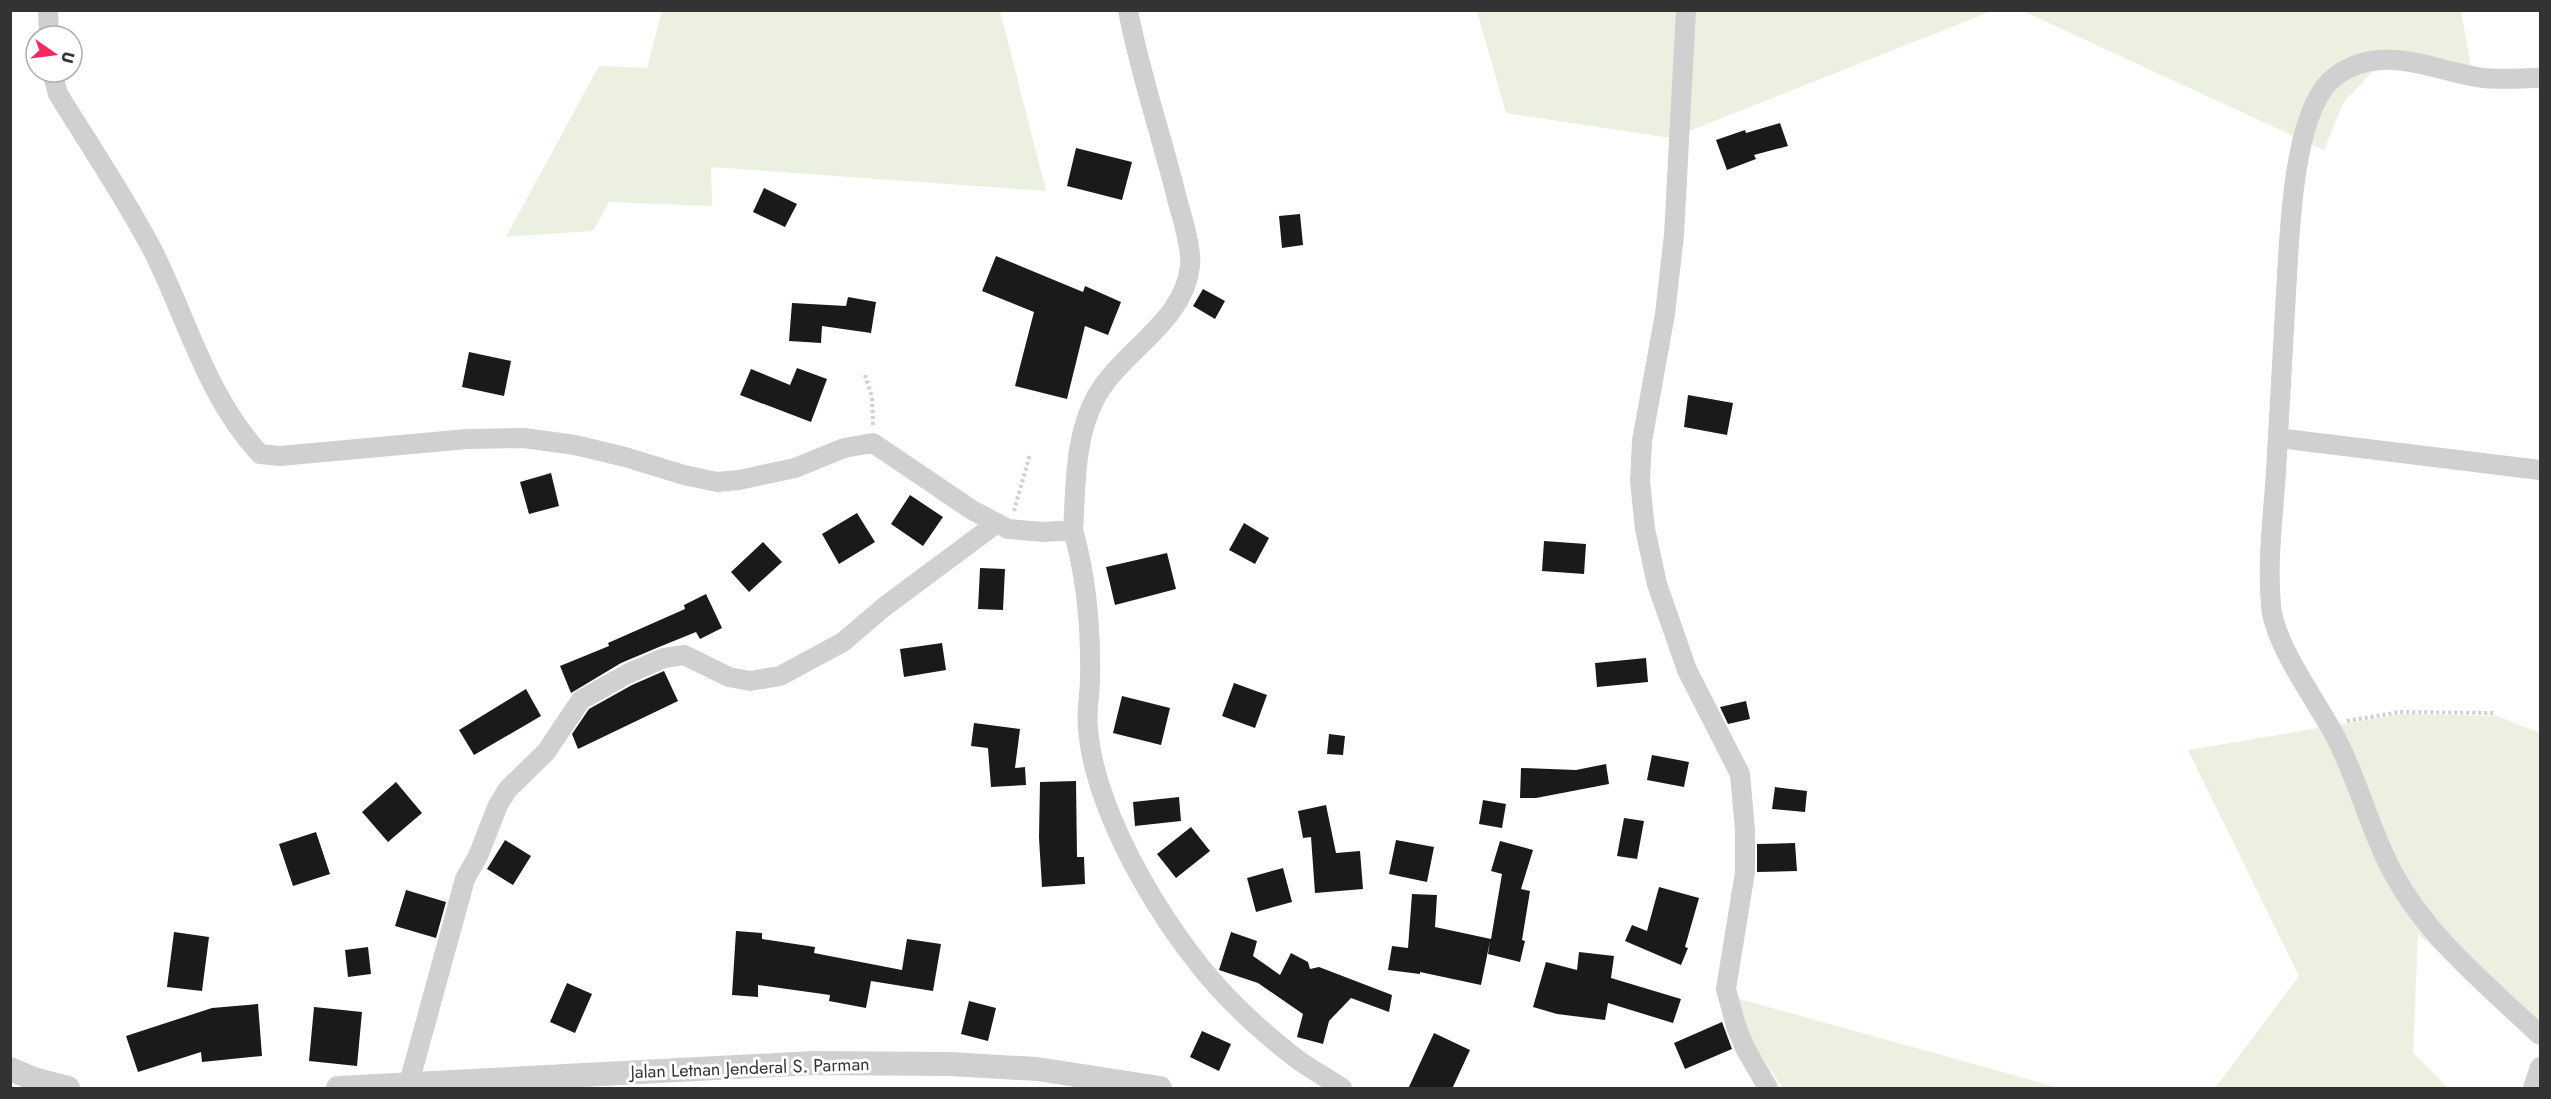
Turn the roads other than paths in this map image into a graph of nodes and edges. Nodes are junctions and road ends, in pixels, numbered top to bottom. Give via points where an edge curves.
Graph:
1 (1128, 10) edge
2 (1686, 10) edge
3 (2541, 78) edge
4 (55, 84) edge
5 (2278, 438) junction
6 (2541, 470) edge
7 (1003, 526) junction
8 (1073, 530) junction
9 (2541, 1035) edge
10 (2541, 1067) edge
11 (10, 1069) edge
12 (409, 1083) junction
13 (68, 1089) edge
14 (338, 1089) edge
15 (1160, 1089) edge
16 (1342, 1089) edge
17 (1768, 1089) edge
18 (2533, 1089) edge

1 - 8 street via 1183,223 1190,265 1185,286 1166,319 1117,368 1097,396 1082,432
2 - 17 street via 1674,235 1665,314 1642,441 1640,481 1657,585 1687,670 1740,774 1745,872 1726,989 1745,1048
3 - 5 street via 2480,77 2405,60 2379,59 2350,67 2333,77 2321,92 2305,132 2292,209
4 - 7 street via 153,252 230,416 260,454 280,456 467,439 524,438 575,445 717,482 795,468 844,448 873,443 972,510
5 - 6 street
5 - 9 street via 2271,607 2278,634 2336,738 2384,856 2410,902 2459,960
7 - 8 street via 1044,532
7 - 12 street via 884,607 843,642 780,675 750,681 729,677 684,655 664,658 627,674 581,700 546,752 508,789 498,805 465,879
8 - 16 street via 1084,570 1089,623 1088,728 1096,774 1111,821 1163,914 1192,956 1245,1014 1293,1056
10 - 18 street
11 - 13 street
12 - 14 street, Jalan Letnan Jenderal S. Parman
12 - 15 street, Jalan Letnan Jenderal S. Parman via 873,1063 1036,1069

